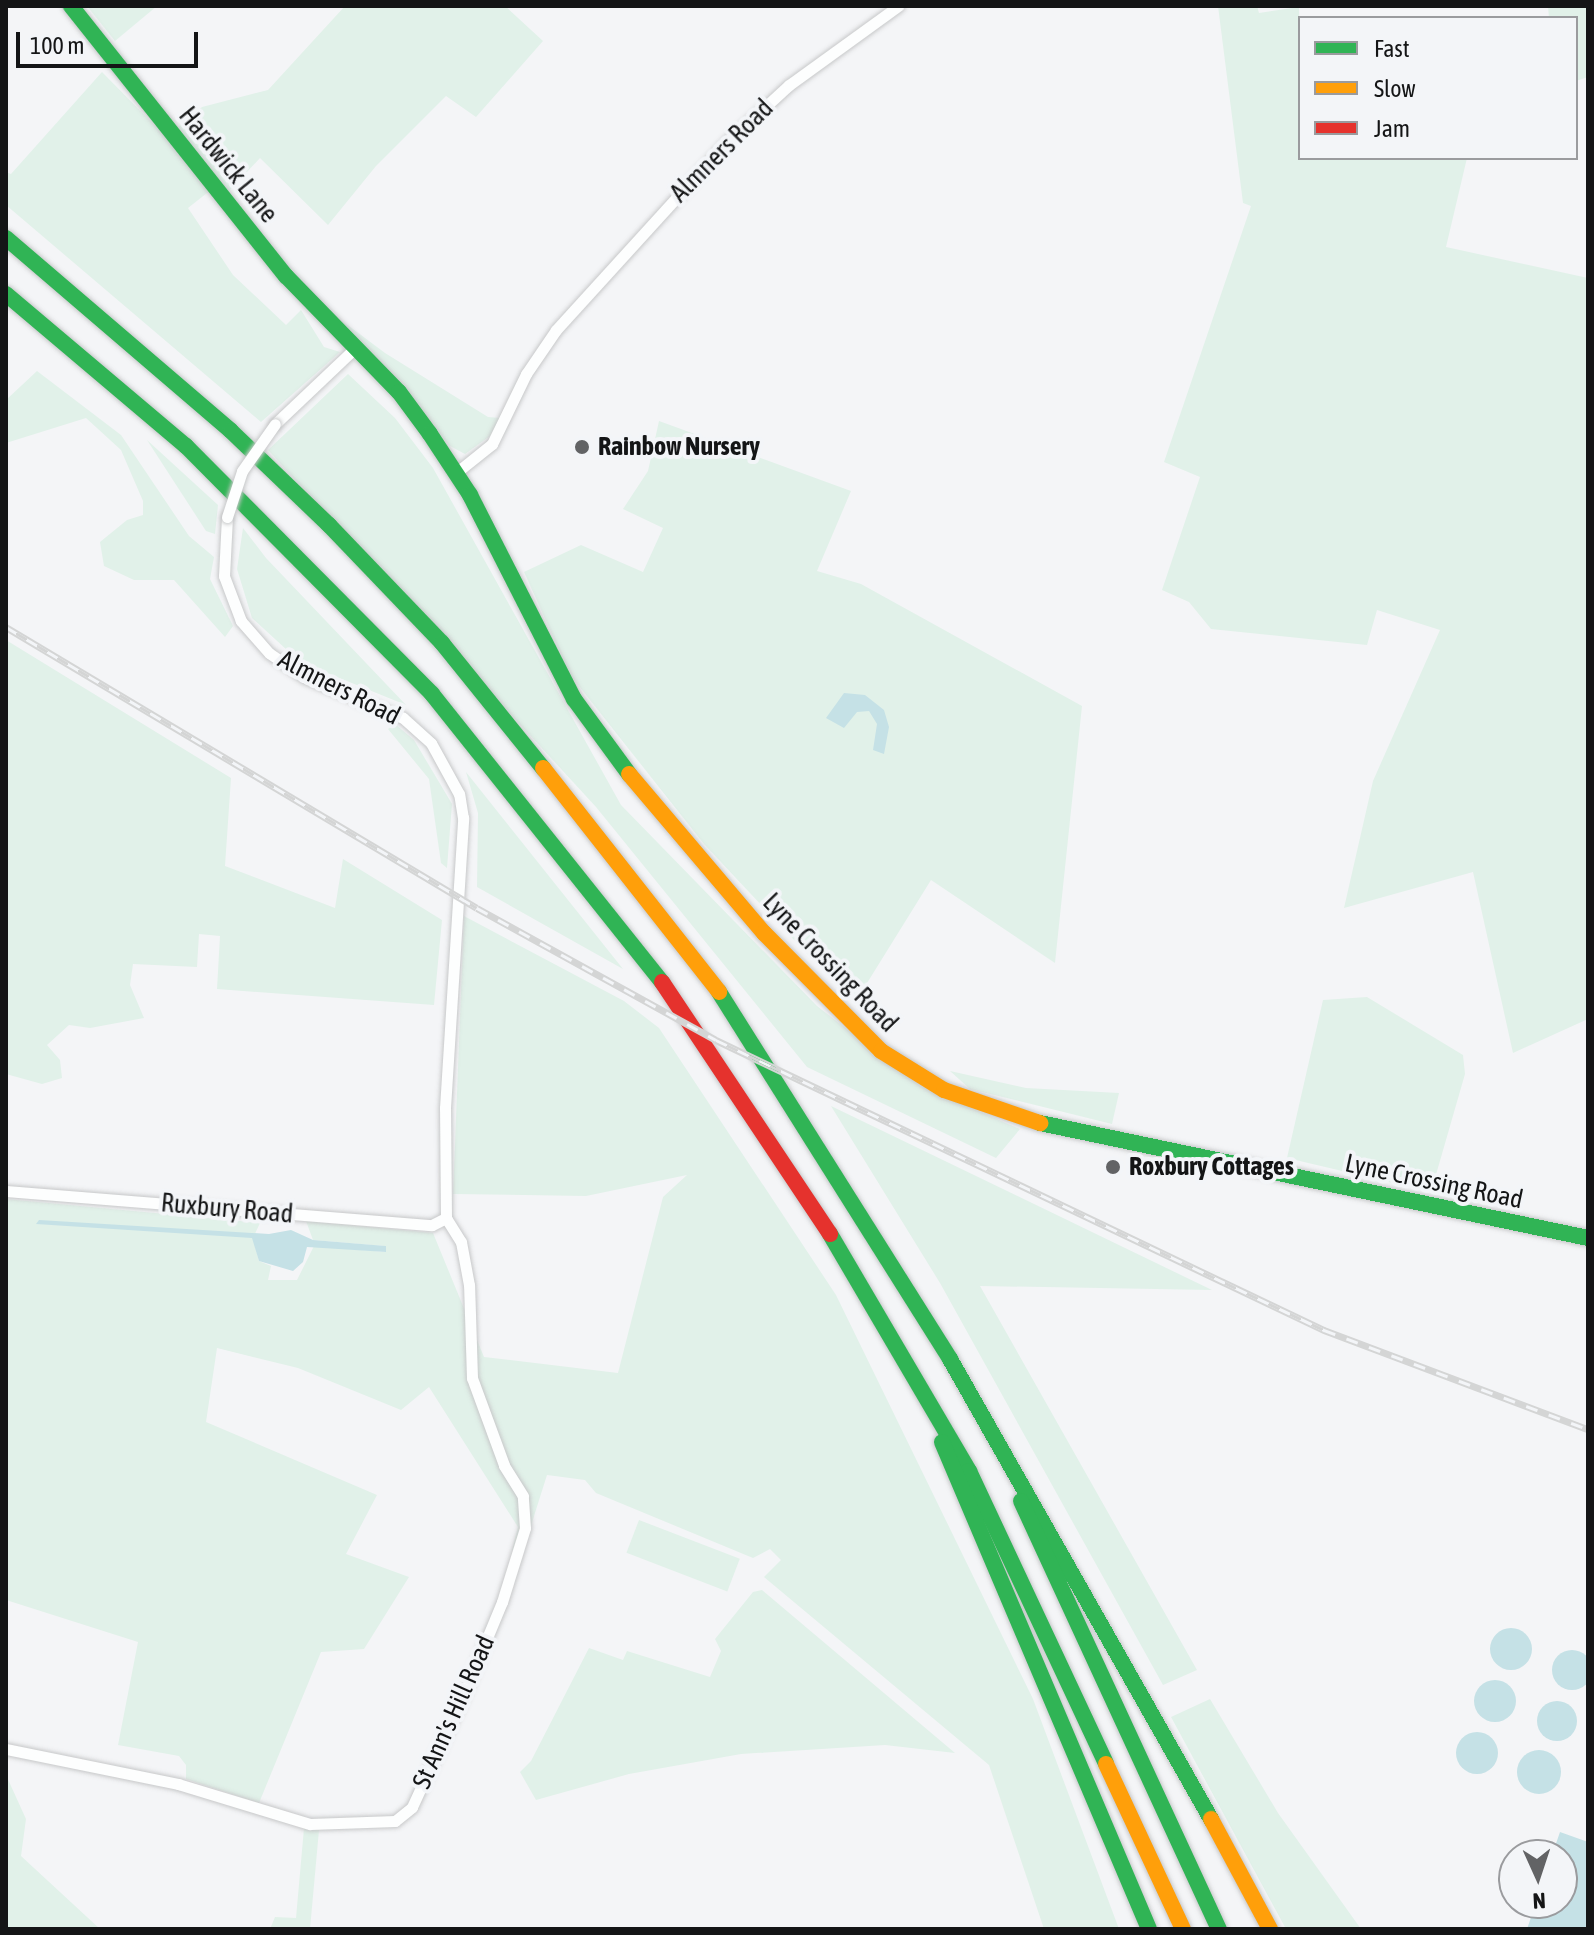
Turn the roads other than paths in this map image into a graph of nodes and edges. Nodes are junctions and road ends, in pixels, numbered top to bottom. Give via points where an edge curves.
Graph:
1 (71, 6) edge
2 (898, 6) edge
3 (6, 238) edge
4 (6, 294) edge
5 (356, 347) junction
6 (457, 472) junction
7 (6, 1191) edge
8 (446, 1218) junction
9 (1588, 1238) edge
10 (930, 1404) junction
11 (1013, 1478) junction
12 (6, 1749) edge
13 (1145, 1924) edge
14 (1183, 1929) edge
15 (1219, 1929) edge
16 (1270, 1929) edge

1 - 5 main road, Hardwick Lane via 286,276
2 - 6 street, Almners Road via 789,85 727,142 556,330 526,374 492,444
3 - 11 main road via 231,431 318,515 495,707 703,967 883,1247
4 - 10 main road via 186,446 309,564 453,718 668,990 803,1188
5 - 6 main road, Lyne Crossing Road via 399,392
5 - 8 street, Almners Road, bridge via 275,424 242,471 227,517 224,576 241,621 269,653 304,677 403,718 431,743 459,794 463,818 445,1108
6 - 9 main road, Lyne Crossing Road via 554,664 625,770 835,1009 911,1072 974,1103 1040,1123
7 - 8 street, Ruxbury Road via 432,1225
8 - 12 street, St Ann's Hill Road via 461,1242 469,1285 472,1378 504,1465 523,1496 525,1528 502,1602 412,1807 395,1821 310,1824 178,1784
10 - 13 main road via 955,1480 1085,1772
10 - 14 main road via 969,1471
11 - 15 main road via 1030,1528
11 - 16 main road via 1072,1567

